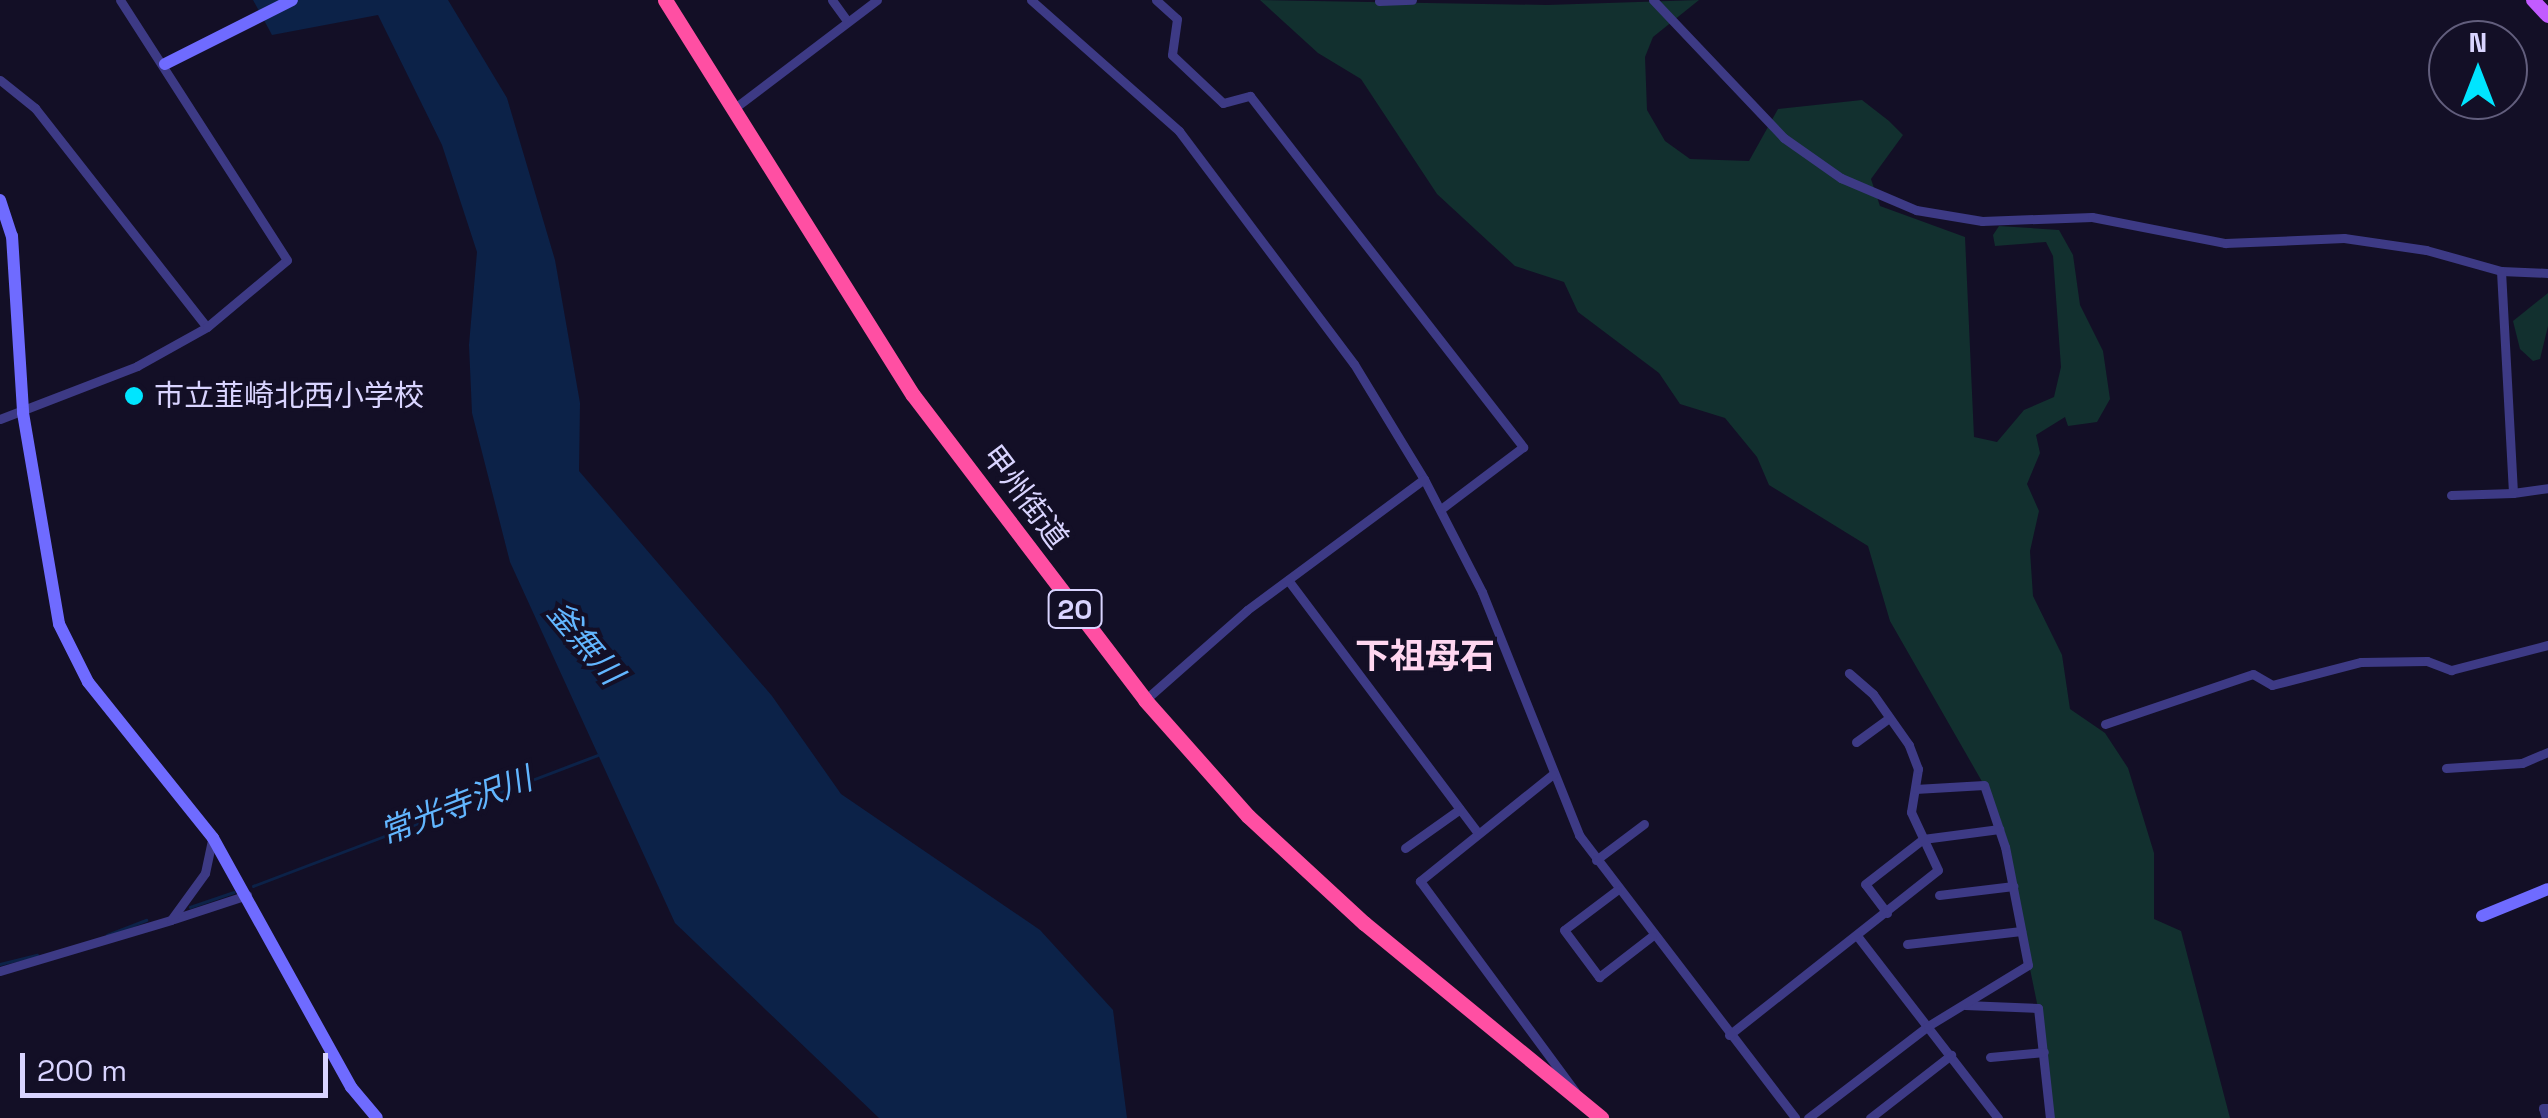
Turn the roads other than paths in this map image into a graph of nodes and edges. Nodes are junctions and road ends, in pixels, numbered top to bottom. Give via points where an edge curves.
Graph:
1 (120, 0) edge
2 (292, 0) edge
3 (665, 0) edge
4 (832, 0) edge
5 (877, 0) edge
6 (1031, 0) edge
7 (1156, 0) edge
8 (1412, 0) edge
9 (1654, 0) edge
10 (2532, 0) edge
11 (1378, 2) edge
12 (2548, 16) edge
13 (847, 21) junction
14 (165, 64) junction
15 (0, 80) edge
16 (731, 111) junction
17 (0, 200) edge
18 (2501, 271) junction
19 (2548, 273) edge
20 (207, 327) junction
21 (23, 412) junction
22 (0, 419) edge
23 (1424, 478) junction
24 (2548, 488) edge
25 (2513, 493) junction
26 (2451, 495) dead end
27 (1441, 509) junction
28 (1288, 580) junction
29 (2548, 645) edge
30 (1849, 672) dead end
31 (1145, 700) junction
32 (1889, 718) junction
33 (2105, 724) dead end
34 (1856, 742) dead end
35 (2548, 752) edge
36 (2446, 768) dead end
37 (1553, 774) junction
38 (1914, 789) junction
39 (1460, 809) junction
40 (1644, 824) dead end
41 (1999, 829) junction
42 (1478, 833) junction
43 (212, 838) junction
44 (1924, 839) junction
45 (1405, 848) dead end
46 (1596, 860) junction
47 (2013, 886) junction
48 (2548, 889) edge
49 (1616, 890) junction
50 (247, 894) junction
51 (1939, 894) dead end
52 (1887, 913) junction
53 (2482, 916) dead end
54 (171, 920) junction
55 (2021, 931) junction
56 (1652, 936) junction
57 (1858, 937) junction
58 (1907, 944) dead end
59 (0, 970) edge
60 (1963, 1005) junction
61 (1928, 1026) junction
62 (1729, 1034) junction
63 (2044, 1052) junction
64 (1951, 1056) junction
65 (1990, 1057) dead end
66 (1583, 1103) junction
67 (2548, 1108) edge
68 (377, 1118) edge
69 (1601, 1118) edge
70 (1795, 1118) edge
71 (1808, 1118) edge
72 (1870, 1118) edge
73 (1998, 1118) edge
74 (2050, 1118) edge
75 (2546, 1118) edge

1 - 14 street
2 - 14 street
3 - 16 highway, 甲州街道 / 20
4 - 13 street
5 - 13 street
6 - 23 street via 1179,131 1354,364
7 - 27 street via 1177,19 1172,55 1223,103 1250,96 1523,447
8 - 11 street
9 - 18 street via 1784,138 1872,195 1916,210 1969,220 2092,217 2225,244 2316,237 2381,242
10 - 12 main road
13 - 16 street
14 - 20 street via 287,260
15 - 20 street via 35,108
16 - 31 highway, 甲州街道 / 20 via 913,395
17 - 21 street via 12,236
18 - 19 street
18 - 25 street
20 - 21 street via 136,366
21 - 22 street
21 - 43 street via 67,642 88,682
23 - 27 street
23 - 28 street
24 - 25 street
25 - 26 street
27 - 37 street via 1482,592
28 - 31 street
28 - 39 street
29 - 33 street via 2451,670 2427,662 2360,662 2272,685 2253,674
30 - 32 street
31 - 66 highway, 甲州街道 / 20 via 1262,830
32 - 34 street
32 - 38 street via 1918,769
35 - 36 street via 2522,763
37 - 42 street
37 - 46 street
38 - 41 street via 1984,785
38 - 44 street via 1911,812
39 - 42 street
39 - 45 street
40 - 46 street
41 - 44 street
41 - 47 street
42 - 66 street via 1420,881
43 - 50 street
43 - 54 street via 205,873
44 - 52 street via 1938,870
44 - 52 street via 1865,884
46 - 49 street
47 - 51 street
47 - 55 street
48 - 53 street
49 - 56 street
49 - 56 street via 1564,930 1599,976
50 - 54 street
50 - 68 street via 350,1087
52 - 57 street
54 - 59 street
55 - 58 street
55 - 60 street via 2028,965
56 - 62 street
57 - 61 street
57 - 62 street
60 - 61 street
60 - 63 street via 2038,1008
61 - 64 street
61 - 71 street
62 - 70 street
63 - 65 street
63 - 74 street
64 - 72 street
64 - 73 street
66 - 69 highway, 甲州街道 / 20
67 - 75 street

